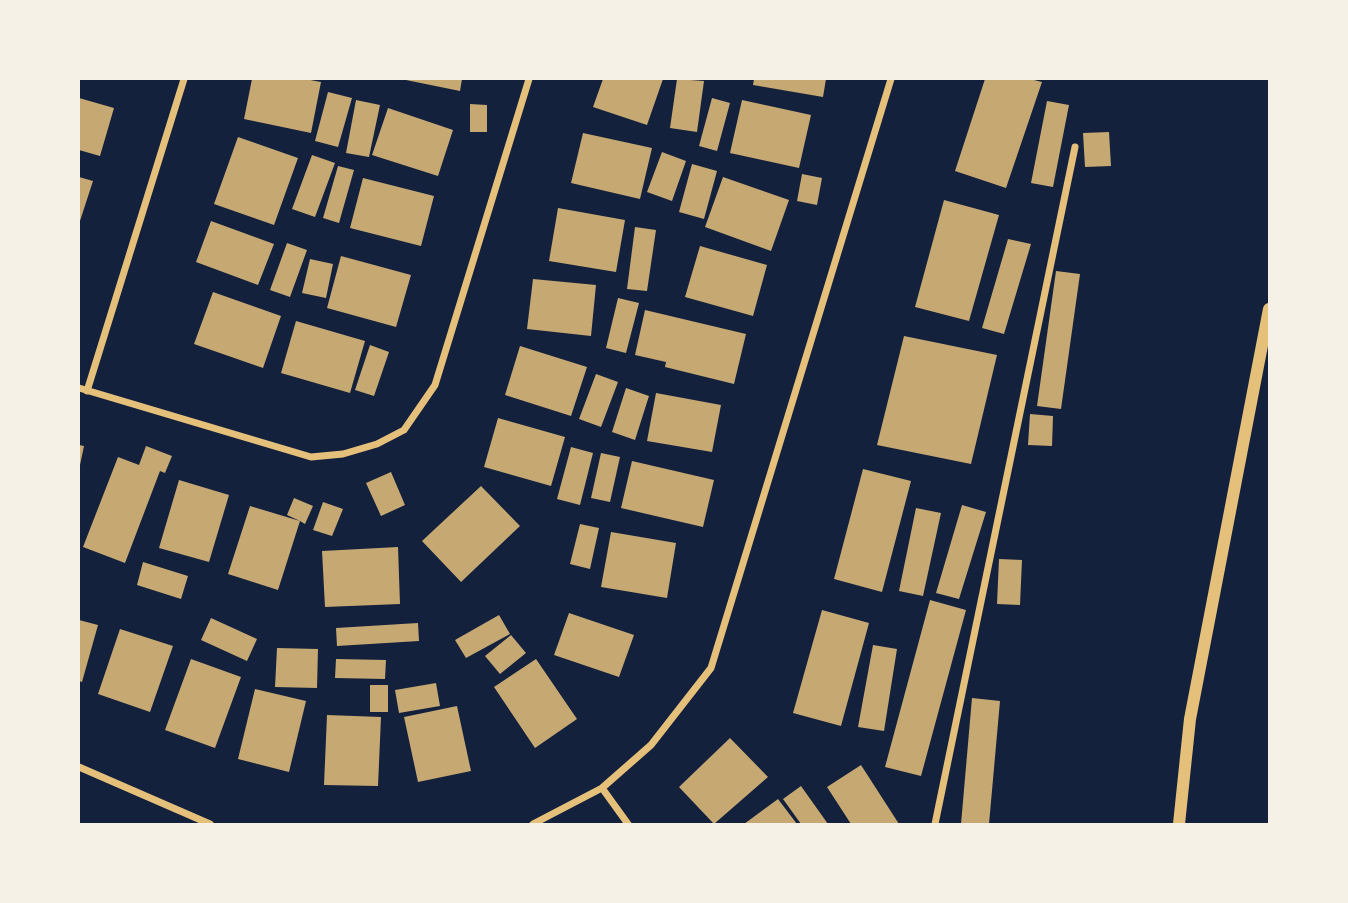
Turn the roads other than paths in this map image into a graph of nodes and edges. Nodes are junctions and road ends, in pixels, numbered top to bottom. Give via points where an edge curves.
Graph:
1 (184, 79) edge
2 (529, 79) edge
3 (891, 79) edge
4 (1075, 147) dead end
5 (1269, 309) edge
6 (83, 390) edge
7 (79, 767) edge
8 (602, 788) junction
9 (210, 824) edge
10 (533, 824) edge
11 (628, 824) edge
12 (936, 824) edge
13 (1179, 824) edge

1 - 6 street
2 - 6 street via 435,385 404,430 344,454 311,457
3 - 8 street via 711,668 651,744
4 - 12 street
5 - 13 street via 1190,719
7 - 9 street
8 - 10 street
8 - 11 street

